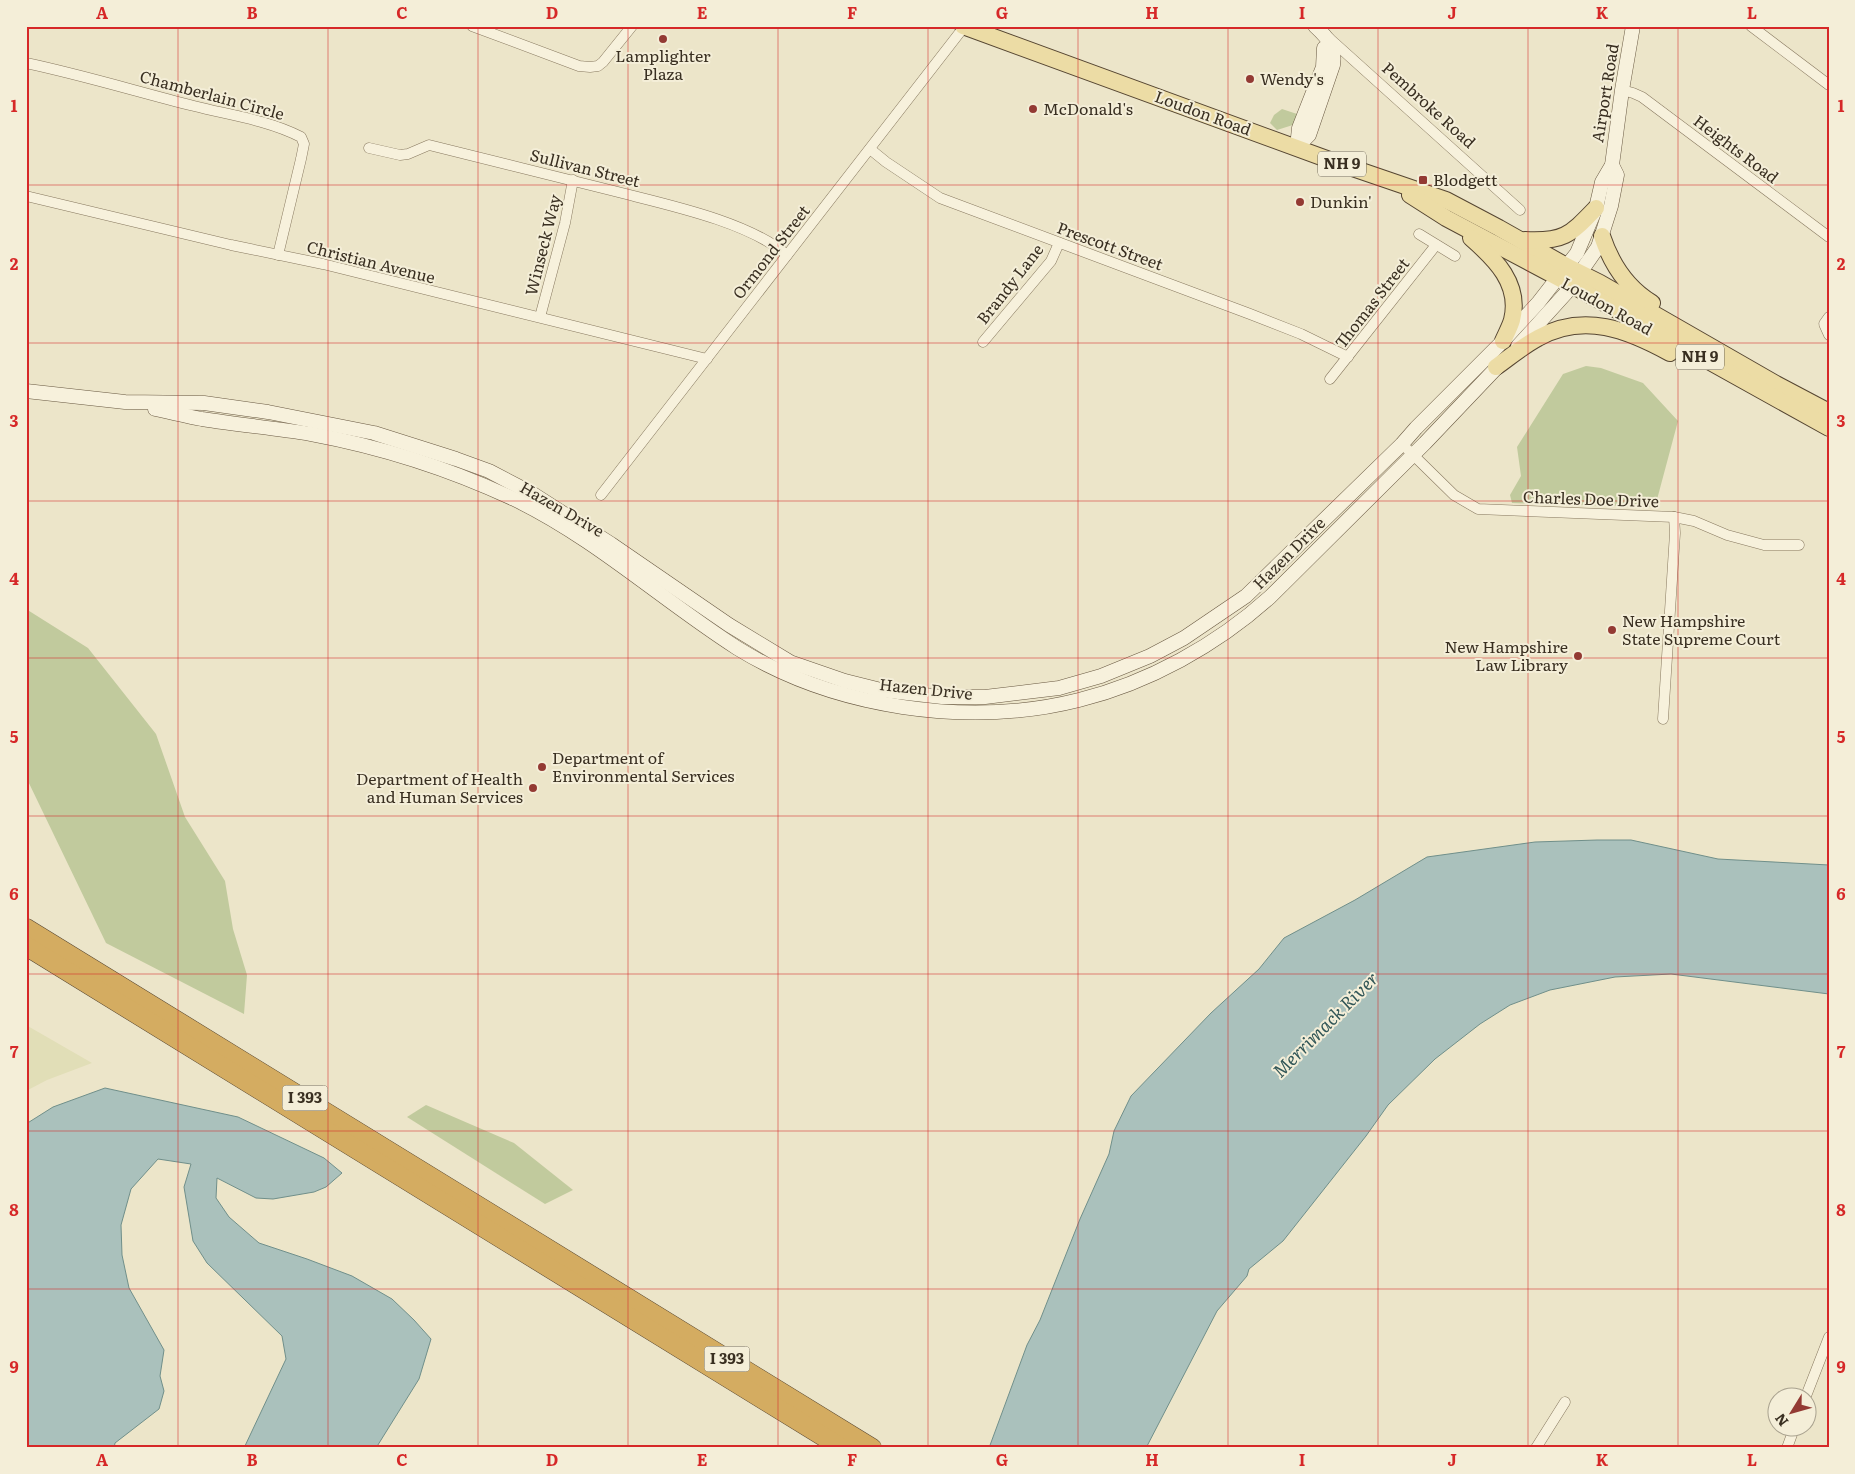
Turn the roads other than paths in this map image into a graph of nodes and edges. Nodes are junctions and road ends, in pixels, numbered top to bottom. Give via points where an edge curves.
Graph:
1 (472, 26) edge
2 (632, 26) edge
3 (963, 26) edge
4 (1633, 26) edge
5 (1751, 26) edge
6 (1317, 28) edge
7 (26, 63) edge
8 (1829, 86) edge
9 (1622, 90) junction
10 (1297, 147) junction
11 (369, 148) dead end
12 (870, 148) junction
13 (1612, 165) junction
14 (573, 180) junction
15 (1387, 180) junction
16 (26, 196) edge
17 (1596, 208) junction
18 (1520, 210) dead end
19 (1446, 218) junction
20 (1419, 234) dead end
21 (1602, 236) junction
22 (1829, 237) edge
23 (1521, 240) junction
24 (1059, 243) junction
25 (1436, 245) junction
26 (278, 255) junction
27 (787, 255) junction
28 (1455, 256) dead end
29 (1569, 276) junction
30 (1829, 317) edge
31 (540, 318) junction
32 (1829, 335) edge
33 (1503, 341) junction
34 (983, 342) dead end
35 (1348, 357) junction
36 (707, 359) junction
37 (1742, 364) junction
38 (1496, 367) junction
39 (1330, 379) dead end
40 (26, 391) edge
41 (1766, 394) junction
42 (124, 402) junction
43 (1829, 412) edge
44 (1829, 428) edge
45 (1402, 444) junction
46 (1412, 454) junction
47 (601, 495) dead end
48 (1674, 517) junction
49 (1799, 545) dead end
50 (1663, 719) dead end
51 (26, 928) edge
52 (26, 946) edge
53 (1829, 1336) edge
54 (1810, 1386) edge
55 (1566, 1402) dead end
56 (1791, 1436) edge
57 (842, 1448) edge
58 (872, 1448) edge
59 (1536, 1448) edge
60 (1787, 1448) edge

1 - 2 street via 590,68 603,62
3 - 10 main road, Loudon Road / NH 9
3 - 12 street, Ormond Street
4 - 9 street, Airport Road
5 - 8 street
6 - 10 street via 1332,45 1333,65 1309,135
6 - 18 street, Pembroke Road
7 - 26 street, Chamberlain Circle via 269,125 300,137 304,144
9 - 13 street, Airport Road
9 - 22 street, Heights Road via 1642,97
10 - 15 main road, Loudon Road / NH 9
11 - 14 street, Sullivan Street via 400,155 429,145
12 - 24 street, Prescott Street via 940,198
12 - 27 street, Ormond Street
13 - 17 street, Airport Road via 1602,182
13 - 21 street, Airport Road via 1617,175
14 - 27 street, Sullivan Street via 707,216 747,231
14 - 31 street, Winseck Way
15 - 19 main road, Loudon Road / NH 9
15 - 23 main road, Loudon Road / NH 9 via 1446,200
16 - 26 street, Christian Avenue
17 - 23 main road via 1572,233 1548,241
17 - 29 street, Airport Road
19 - 29 main road, Loudon Road / NH 9
19 - 33 main road via 1493,258 1510,282 1514,313
20 - 25 street
21 - 29 street, Airport Road via 1598,247
21 - 37 main road via 1621,276 1634,288 1718,341
23 - 29 main road, Loudon Road / NH 9
24 - 34 street, Brandy Lane via 1051,262
24 - 35 street, Prescott Street via 1301,334
25 - 28 street
25 - 35 street, Thomas Street
26 - 31 street, Christian Avenue
27 - 36 street, Ormond Street
29 - 33 street, Hazen Drive
29 - 37 main road, Loudon Road / NH 9 via 1608,287
29 - 38 street, Hazen Drive via 1528,335
29 - 41 main road, Loudon Road / NH 9
30 - 32 street via 1824,324
31 - 36 street, Christian Avenue
33 - 45 street, Hazen Drive
35 - 39 street, Thomas Street
36 - 47 street, Ormond Street
37 - 43 main road, Loudon Road / NH 9
38 - 41 main road via 1538,337 1575,325 1611,327 1652,343 1725,383
38 - 46 street, Hazen Drive
40 - 42 street, Hazen Drive
41 - 44 main road, Loudon Road / NH 9
42 - 45 street, Hazen Drive via 204,403 268,412 374,433 456,459 489,471 533,494 790,662 881,690 942,697 985,697 1059,688 1101,676 1184,638 1246,596
42 - 46 street, Hazen Drive via 202,419 360,444 452,472 560,524 730,643 784,674 865,700 929,710 1005,711 1047,706 1121,687 1164,668 1207,644 1256,609
45 - 46 street, Charles Doe Drive
46 - 48 street, Charles Doe Drive via 1454,495 1478,509
48 - 49 street, Charles Doe Drive via 1764,545
48 - 50 street
51 - 58 highway, I 393
52 - 57 highway, I 393
53 - 54 street
55 - 59 street
56 - 60 street

